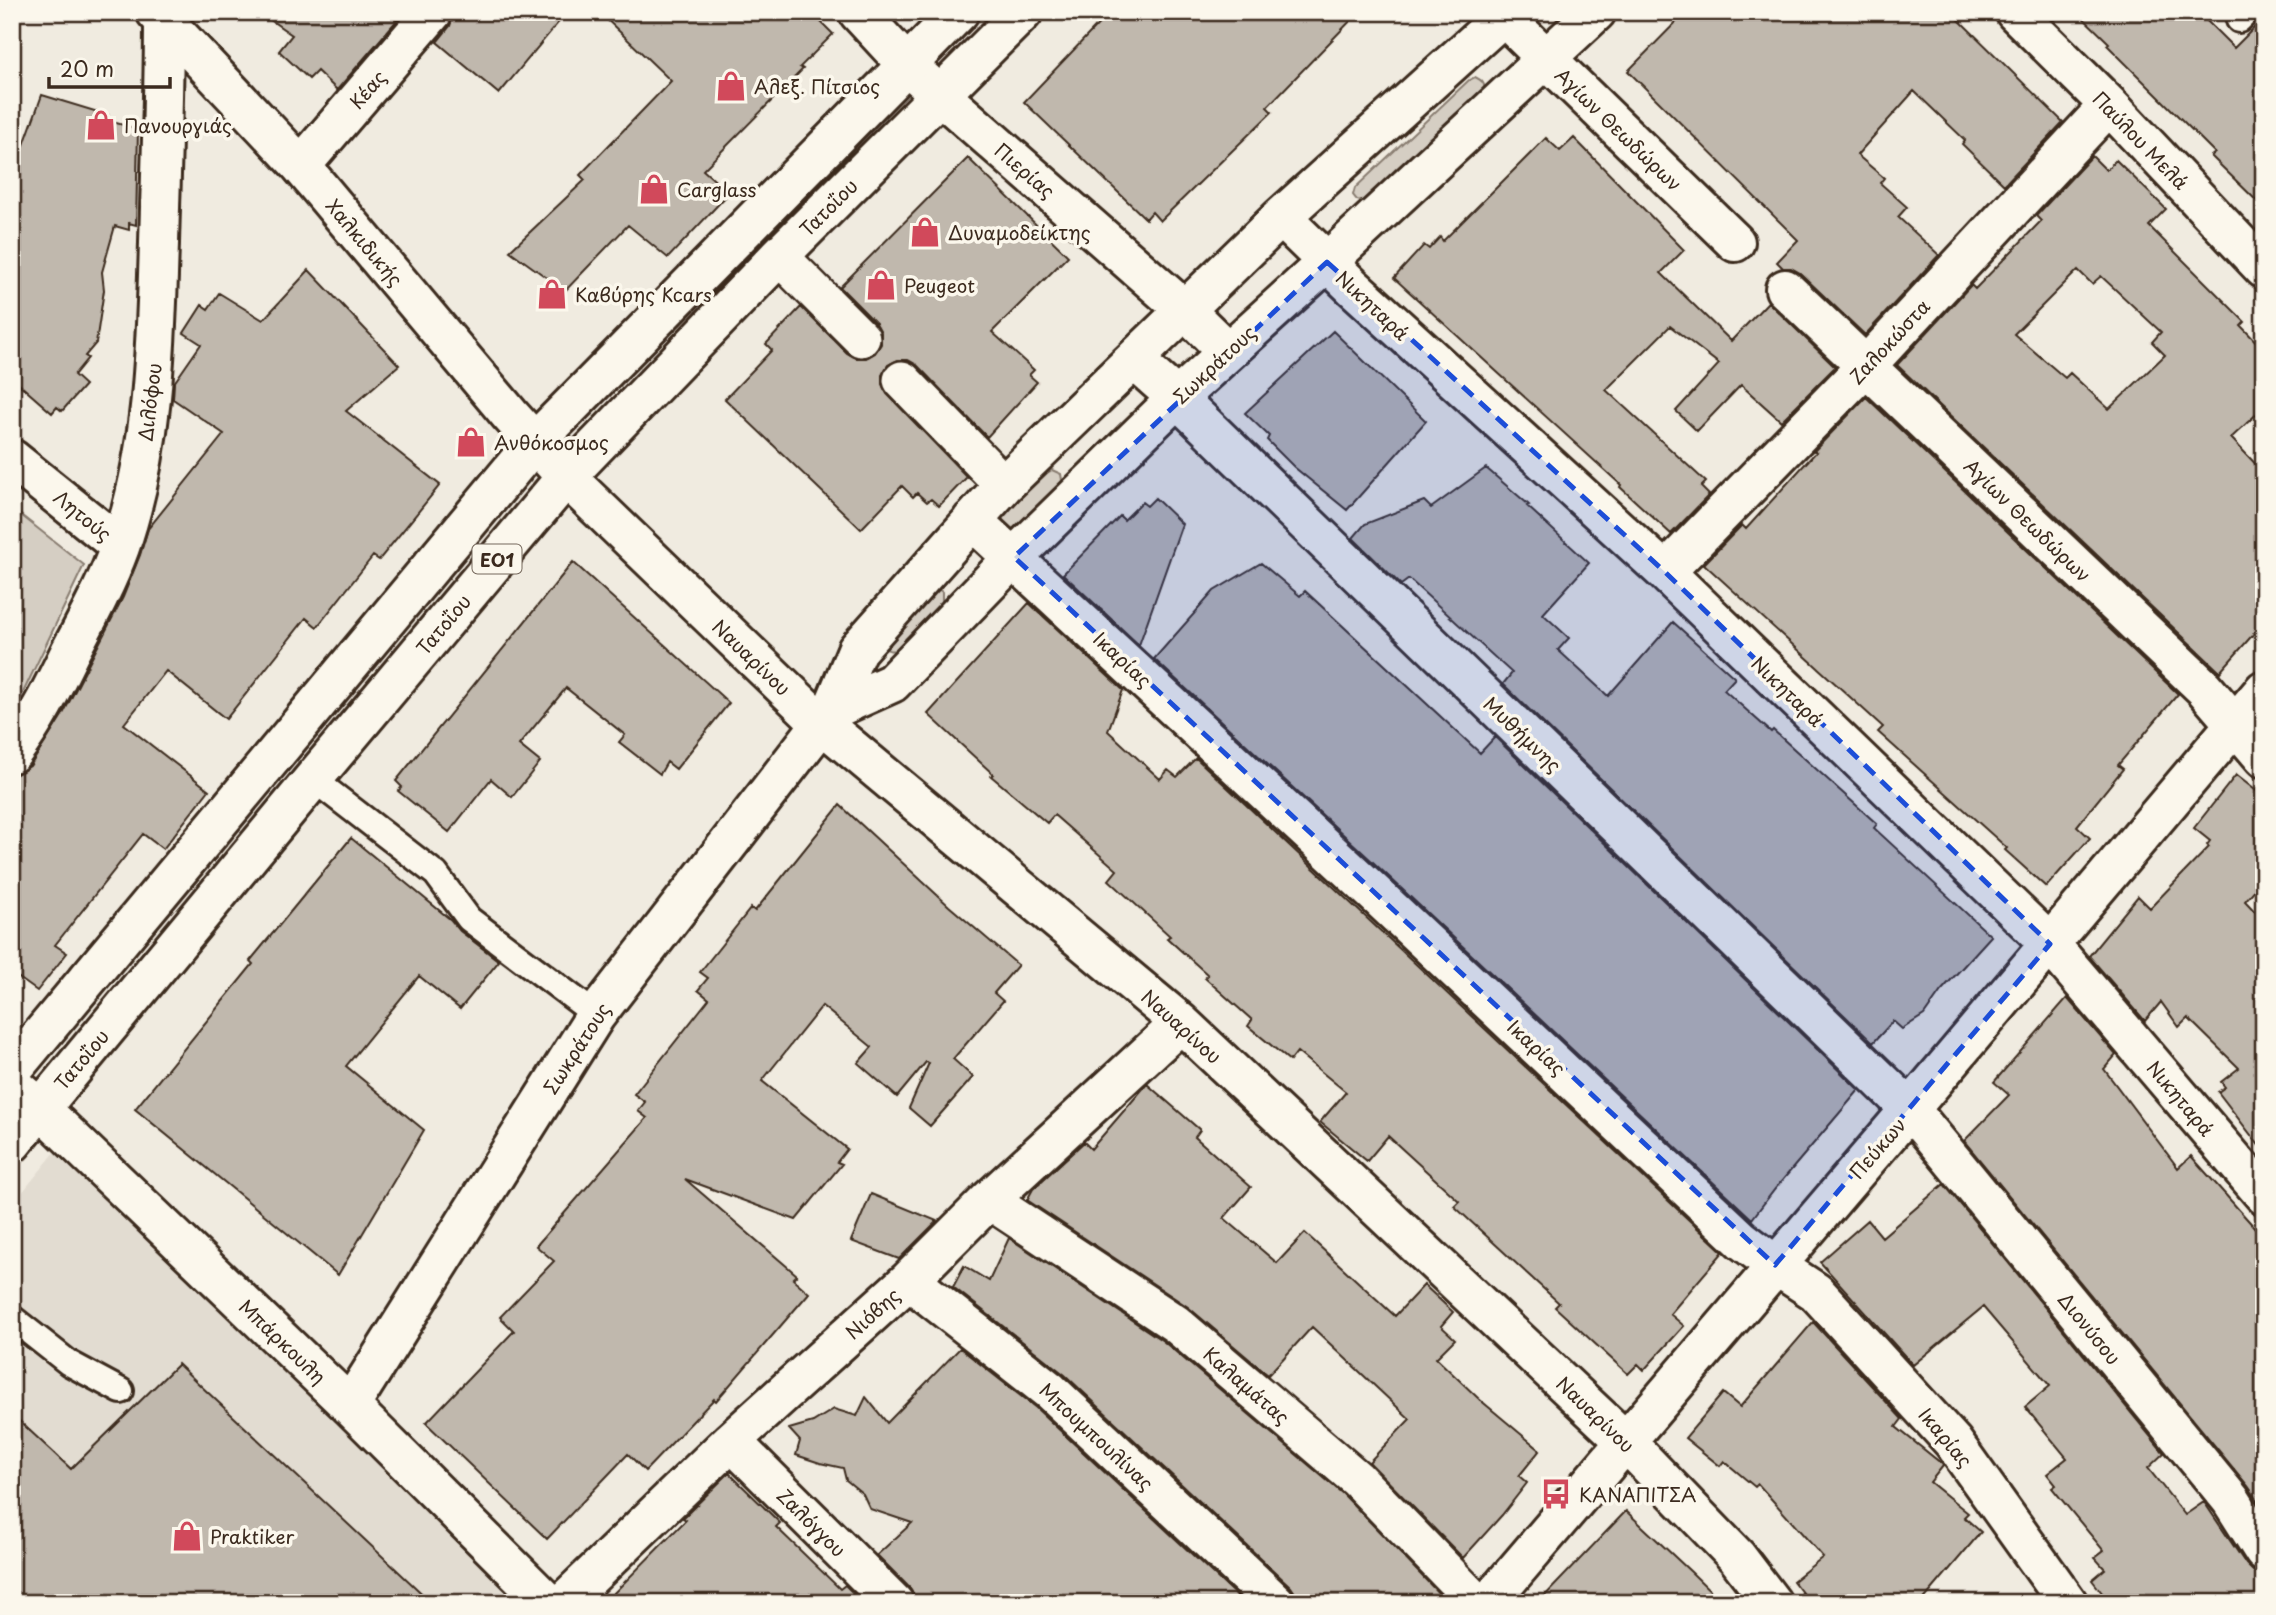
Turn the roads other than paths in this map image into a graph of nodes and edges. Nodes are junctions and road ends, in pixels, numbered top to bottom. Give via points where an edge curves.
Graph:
1 (433, 12) edge
2 (858, 12) edge
3 (959, 12) edge
4 (1023, 12) edge
5 (1595, 12) edge
6 (2015, 12) edge
7 (1505, 14) edge
8 (162, 15) edge
9 (1545, 58) junction
10 (906, 65) junction
11 (940, 95) junction
12 (2109, 105) junction
13 (301, 166) junction
14 (1281, 217) junction
15 (1735, 242) dead end
16 (779, 256) junction
17 (1327, 262) junction
18 (2264, 269) edge
19 (1786, 289) dead end
20 (1186, 311) junction
21 (862, 338) dead end
22 (1227, 351) junction
23 (1134, 360) junction
24 (1866, 366) junction
25 (902, 380) dead end
26 (1177, 398) junction
27 (534, 443) junction
28 (12, 458) edge
29 (566, 477) junction
30 (1004, 485) junction
31 (972, 520) junction
32 (120, 546) junction
33 (1014, 557) junction
34 (1665, 572) junction
35 (2264, 690) edge
36 (826, 716) junction
37 (2234, 725) junction
38 (12, 753) edge
39 (2264, 758) edge
40 (313, 779) junction
41 (2050, 944) junction
42 (596, 1014) junction
43 (1181, 1023) junction
44 (12, 1070) edge
45 (26, 1096) edge
46 (1910, 1110) junction
47 (12, 1143) edge
48 (2264, 1195) edge
49 (989, 1200) junction
50 (1775, 1265) junction
51 (909, 1280) junction
52 (12, 1318) edge
53 (121, 1391) dead end
54 (350, 1406) junction
55 (731, 1441) junction
56 (1625, 1441) junction
57 (2264, 1552) edge
58 (530, 1597) edge
59 (563, 1603) edge
60 (894, 1603) edge
61 (1276, 1603) edge
62 (1477, 1603) edge
63 (1488, 1603) edge
64 (1772, 1603) edge
65 (2068, 1603) edge

1 - 13 street, Κέας
2 - 10 street, Πιερίας
3 - 10 street, ΕΟ1
4 - 11 street, Τατοΐου / ΕΟ1
5 - 9 street, Σωκράτους
6 - 12 street, Παύλου Μελά
7 - 9 street, Αγίων Θεωδώρων
7 - 14 street, Σωκράτους
8 - 13 street, Χαλκιδικής
8 - 32 street, Διλόφου via 156,333 148,426
9 - 15 street, Αγίων Θεωδώρων
9 - 17 street, Σωκράτους
10 - 11 street, Πιερίας
10 - 27 street, ΕΟ1
11 - 16 street, Τατοΐου / ΕΟ1
11 - 20 street, Πιερίας
12 - 18 street, Παύλου Μελά
12 - 24 street, Ζαλοκώστα
13 - 27 street, Χαλκιδικής
14 - 17 street, Νικηταρά
14 - 20 street, Σωκράτους
16 - 21 street
16 - 29 street, Τατοΐου / ΕΟ1
17 - 22 street, Σωκράτους
17 - 34 street, Νικηταρά
19 - 24 street, Αγίων Θεωδώρων
20 - 22 street, Πιερίας
20 - 23 street, Σωκράτους
22 - 26 street, Σωκράτους
23 - 26 street, Μυθήμνης
23 - 30 street, Σωκράτους
24 - 34 street, Ζαλοκώστα
24 - 37 street, Αγίων Θεωδώρων via 2204,688
25 - 30 street
26 - 33 street, Σωκράτους
26 - 46 street, Μυθήμνης
27 - 29 street, Χαλκιδικής
27 - 44 street, ΕΟ1
28 - 32 street, Λητούς
29 - 36 street, Ναυαρίνου
29 - 40 street, Τατοΐου / ΕΟ1
30 - 31 street, Σωκράτους
31 - 33 street, Ικαρίας
31 - 36 street, Σωκράτους via 858,650
32 - 38 street, Διλόφου via 48,697
33 - 36 street, Σωκράτους via 892,683
33 - 50 street, Ικαρίας via 1742,1240
34 - 41 street, Νικηταρά
35 - 37 street, Πεύκων
36 - 42 street, Σωκράτους
36 - 43 street, Ναυαρίνου
37 - 39 street, Αγίων Θεωδώρων
37 - 41 street, Πεύκων
40 - 42 lane via 436,874 469,919
40 - 45 street, Τατοΐου / ΕΟ1
41 - 46 street, Πεύκων
41 - 48 street, Νικηταρά
42 - 54 street, Σωκράτους
43 - 49 street, Νιόβης
43 - 56 street, Ναυαρίνου
45 - 47 street, Τατοΐου / ΕΟ1
45 - 54 street, Μπάρκουλη
46 - 50 street, Πεύκων
46 - 57 street, Διονύσου via 2231,1500
49 - 51 street, Νιόβης
49 - 62 street, Καλαμάτας via 1176,1324 1357,1479
50 - 56 street, Πεύκων
50 - 65 street, Ικαρίας via 1816,1292 1953,1442
51 - 55 street, Νιόβης
51 - 61 street, Μπουμπουλίνας via 1050,1391
52 - 53 lane via 69,1363
54 - 58 street, Μπάρκουλη
55 - 59 street, Νιόβης
55 - 60 street, Ζαλόγγου
56 - 63 street, Πεύκων
56 - 64 street, Ναυαρίνου via 1737,1557

